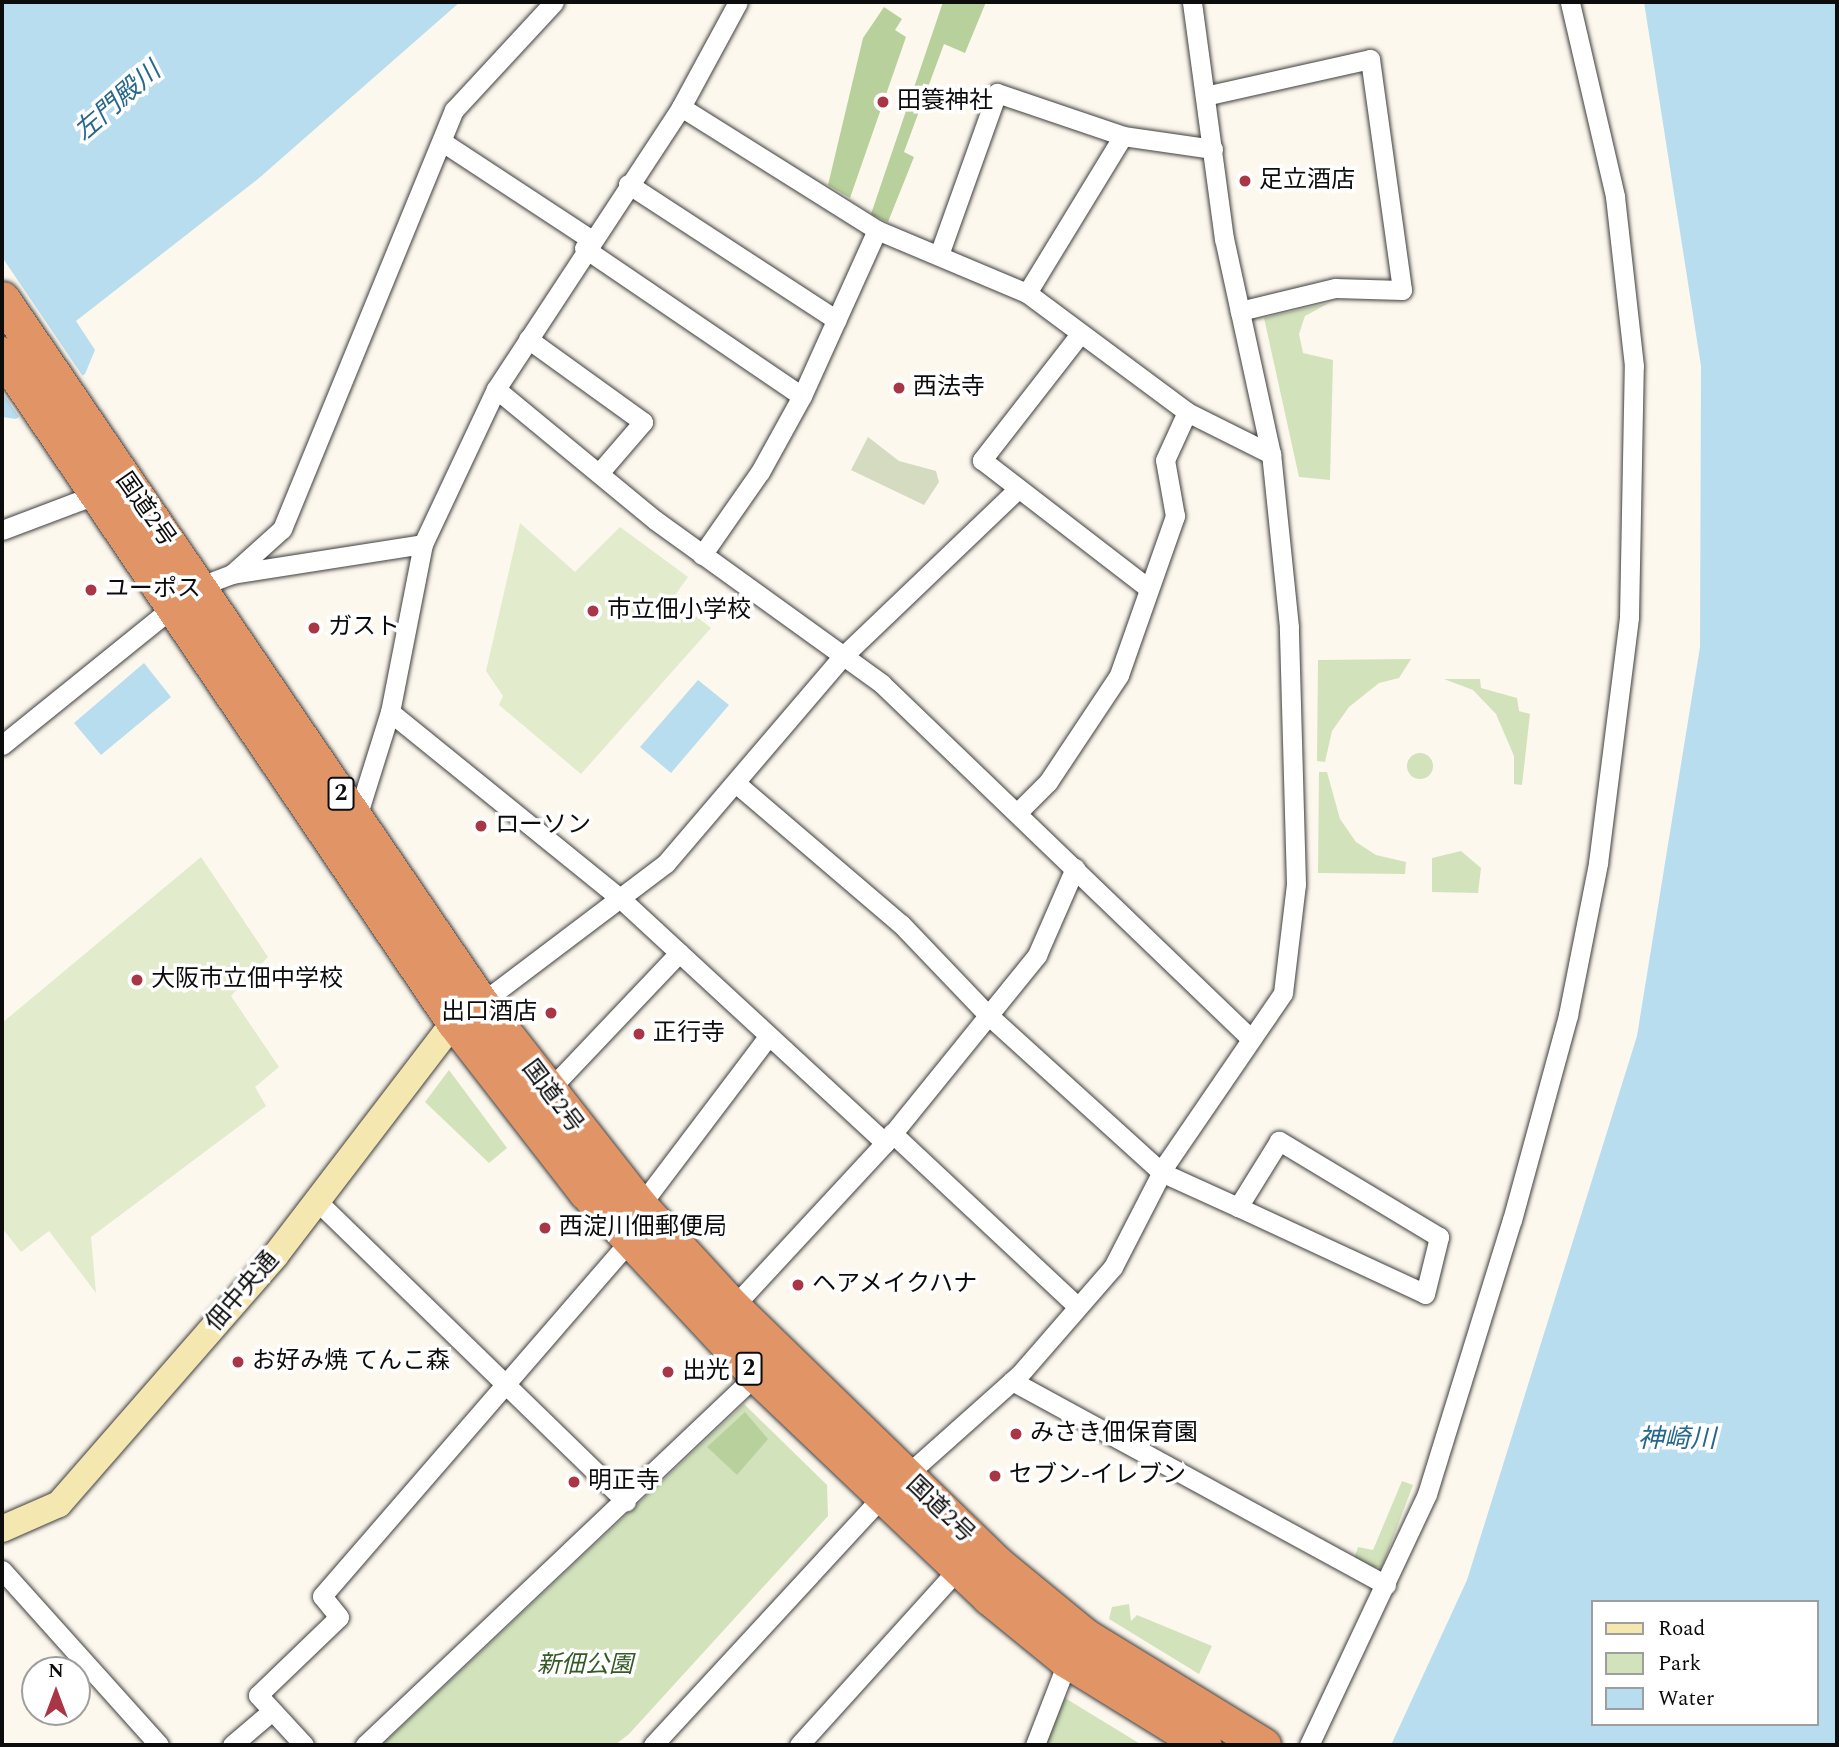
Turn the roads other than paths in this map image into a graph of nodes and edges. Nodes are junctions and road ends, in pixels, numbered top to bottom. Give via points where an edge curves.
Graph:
1 (554, 2) edge
2 (738, 2) edge
3 (1192, 2) edge
4 (1570, 2) edge
5 (1206, 96) junction
6 (681, 107) junction
7 (1124, 136) junction
8 (444, 143) junction
9 (1213, 149) junction
10 (628, 184) junction
11 (877, 230) junction
12 (587, 243) junction
13 (940, 252) junction
14 (1027, 292) junction
15 (2, 299) edge
16 (1240, 311) junction
17 (837, 320) junction
18 (1080, 334) junction
19 (528, 339) junction
20 (2, 354) edge
21 (496, 389) junction
22 (802, 396) junction
23 (1187, 412) junction
24 (77, 437) junction
25 (1271, 454) junction
26 (598, 473) junction
27 (111, 488) junction
28 (1018, 489) junction
29 (2, 530) edge
30 (423, 544) junction
31 (702, 555) junction
32 (232, 574) junction
33 (1147, 587) junction
34 (187, 596) junction
35 (841, 658) junction
36 (390, 712) junction
37 (2, 746) edge
38 (738, 785) junction
39 (1018, 811) junction
40 (357, 817) junction
41 (1075, 868) junction
42 (621, 899) junction
43 (679, 953) junction
44 (467, 1013) junction
45 (987, 1014) junction
46 (768, 1037) junction
47 (1251, 1038) junction
48 (547, 1092) junction
49 (888, 1138) junction
50 (1161, 1172) junction
51 (317, 1201) junction
52 (640, 1206) junction
53 (1238, 1207) junction
54 (629, 1242) junction
55 (1076, 1306) junction
56 (733, 1307) junction
57 (756, 1375) junction
58 (1012, 1381) junction
59 (505, 1385) junction
60 (894, 1487) junction
61 (626, 1501) junction
62 (2, 1529) edge
63 (958, 1569) junction
64 (2, 1570) edge
65 (1386, 1585) junction
66 (1085, 1654) junction
67 (272, 1712) junction
68 (807, 1743) edge
69 (159, 1745) edge
70 (232, 1745) edge
71 (304, 1745) edge
72 (365, 1745) edge
73 (653, 1745) edge
74 (1035, 1745) edge
75 (1204, 1745) edge
76 (1263, 1745) edge
77 (1309, 1745) edge

1 - 8 street via 453,110
2 - 6 street
3 - 5 street
4 - 65 street via 1615,195 1634,366 1629,617 1619,705 1598,863 1568,1015 1427,1494
5 - 9 street
5 - 16 street via 1370,59 1402,290 1335,288
6 - 10 street
6 - 11 street
7 - 9 street
7 - 13 street via 997,93
7 - 14 street
8 - 12 street
8 - 32 street via 282,529
9 - 16 street
10 - 12 street
10 - 17 street
11 - 13 street
11 - 17 street
12 - 19 street
12 - 22 street
13 - 14 street
14 - 18 street
15 - 24 highway, 国道2号 / 2
16 - 25 street
17 - 22 street
18 - 23 street
18 - 28 street via 982,460
19 - 21 street
19 - 26 street via 643,422
20 - 24 highway, 国道2号 / 2
21 - 26 street
21 - 30 street
22 - 31 street via 760,472
23 - 25 street
23 - 33 street via 1165,460 1175,516
24 - 27 highway, 国道2号 / 2
25 - 47 street via 1289,627 1296,884 1283,993
26 - 31 street
27 - 29 street
27 - 34 highway, 国道2号 / 2
28 - 33 street
28 - 35 street
30 - 32 street
30 - 36 street
31 - 35 street
32 - 34 street
33 - 39 street via 1119,675 1048,782
34 - 37 street
34 - 40 highway, 国道2号 / 2
34 - 44 highway, 国道2号 / 2
35 - 38 street
35 - 39 street via 882,684
36 - 40 street
36 - 42 street
38 - 42 street via 666,863
38 - 45 street via 901,924
39 - 41 street
40 - 44 highway, 国道2号 / 2
41 - 45 street via 1048,937
41 - 47 street
42 - 43 street
42 - 44 street
43 - 46 street
43 - 48 street
44 - 48 highway, 国道2号 / 2
44 - 51 street, 佃中央通
44 - 54 highway, 国道2号 / 2
45 - 49 street
45 - 50 street
46 - 49 street
46 - 52 street
47 - 50 street
48 - 52 highway, 国道2号 / 2
49 - 55 street
49 - 56 street
50 - 53 street
50 - 55 street via 1113,1267
51 - 59 street
51 - 62 street, 佃中央通 via 59,1504
52 - 56 highway, 国道2号 / 2
53 - 53 street via 1400,1282 1425,1294 1439,1237 1279,1141
54 - 57 highway, 国道2号 / 2
54 - 59 street
55 - 58 street
56 - 60 highway, 国道2号 / 2
57 - 60 highway, 国道2号 / 2
57 - 61 street
58 - 60 street
58 - 65 street
59 - 61 street
59 - 67 street via 322,1596 339,1617 258,1695
60 - 63 highway, 国道2号 / 2
60 - 66 highway, 国道2号 / 2 via 996,1563
60 - 73 street
61 - 72 street
63 - 66 highway, 国道2号 / 2
63 - 68 street
64 - 69 street
65 - 77 street
66 - 74 street
66 - 75 highway, 国道2号 / 2
66 - 76 highway, 国道2号 / 2
67 - 70 street
67 - 71 street

